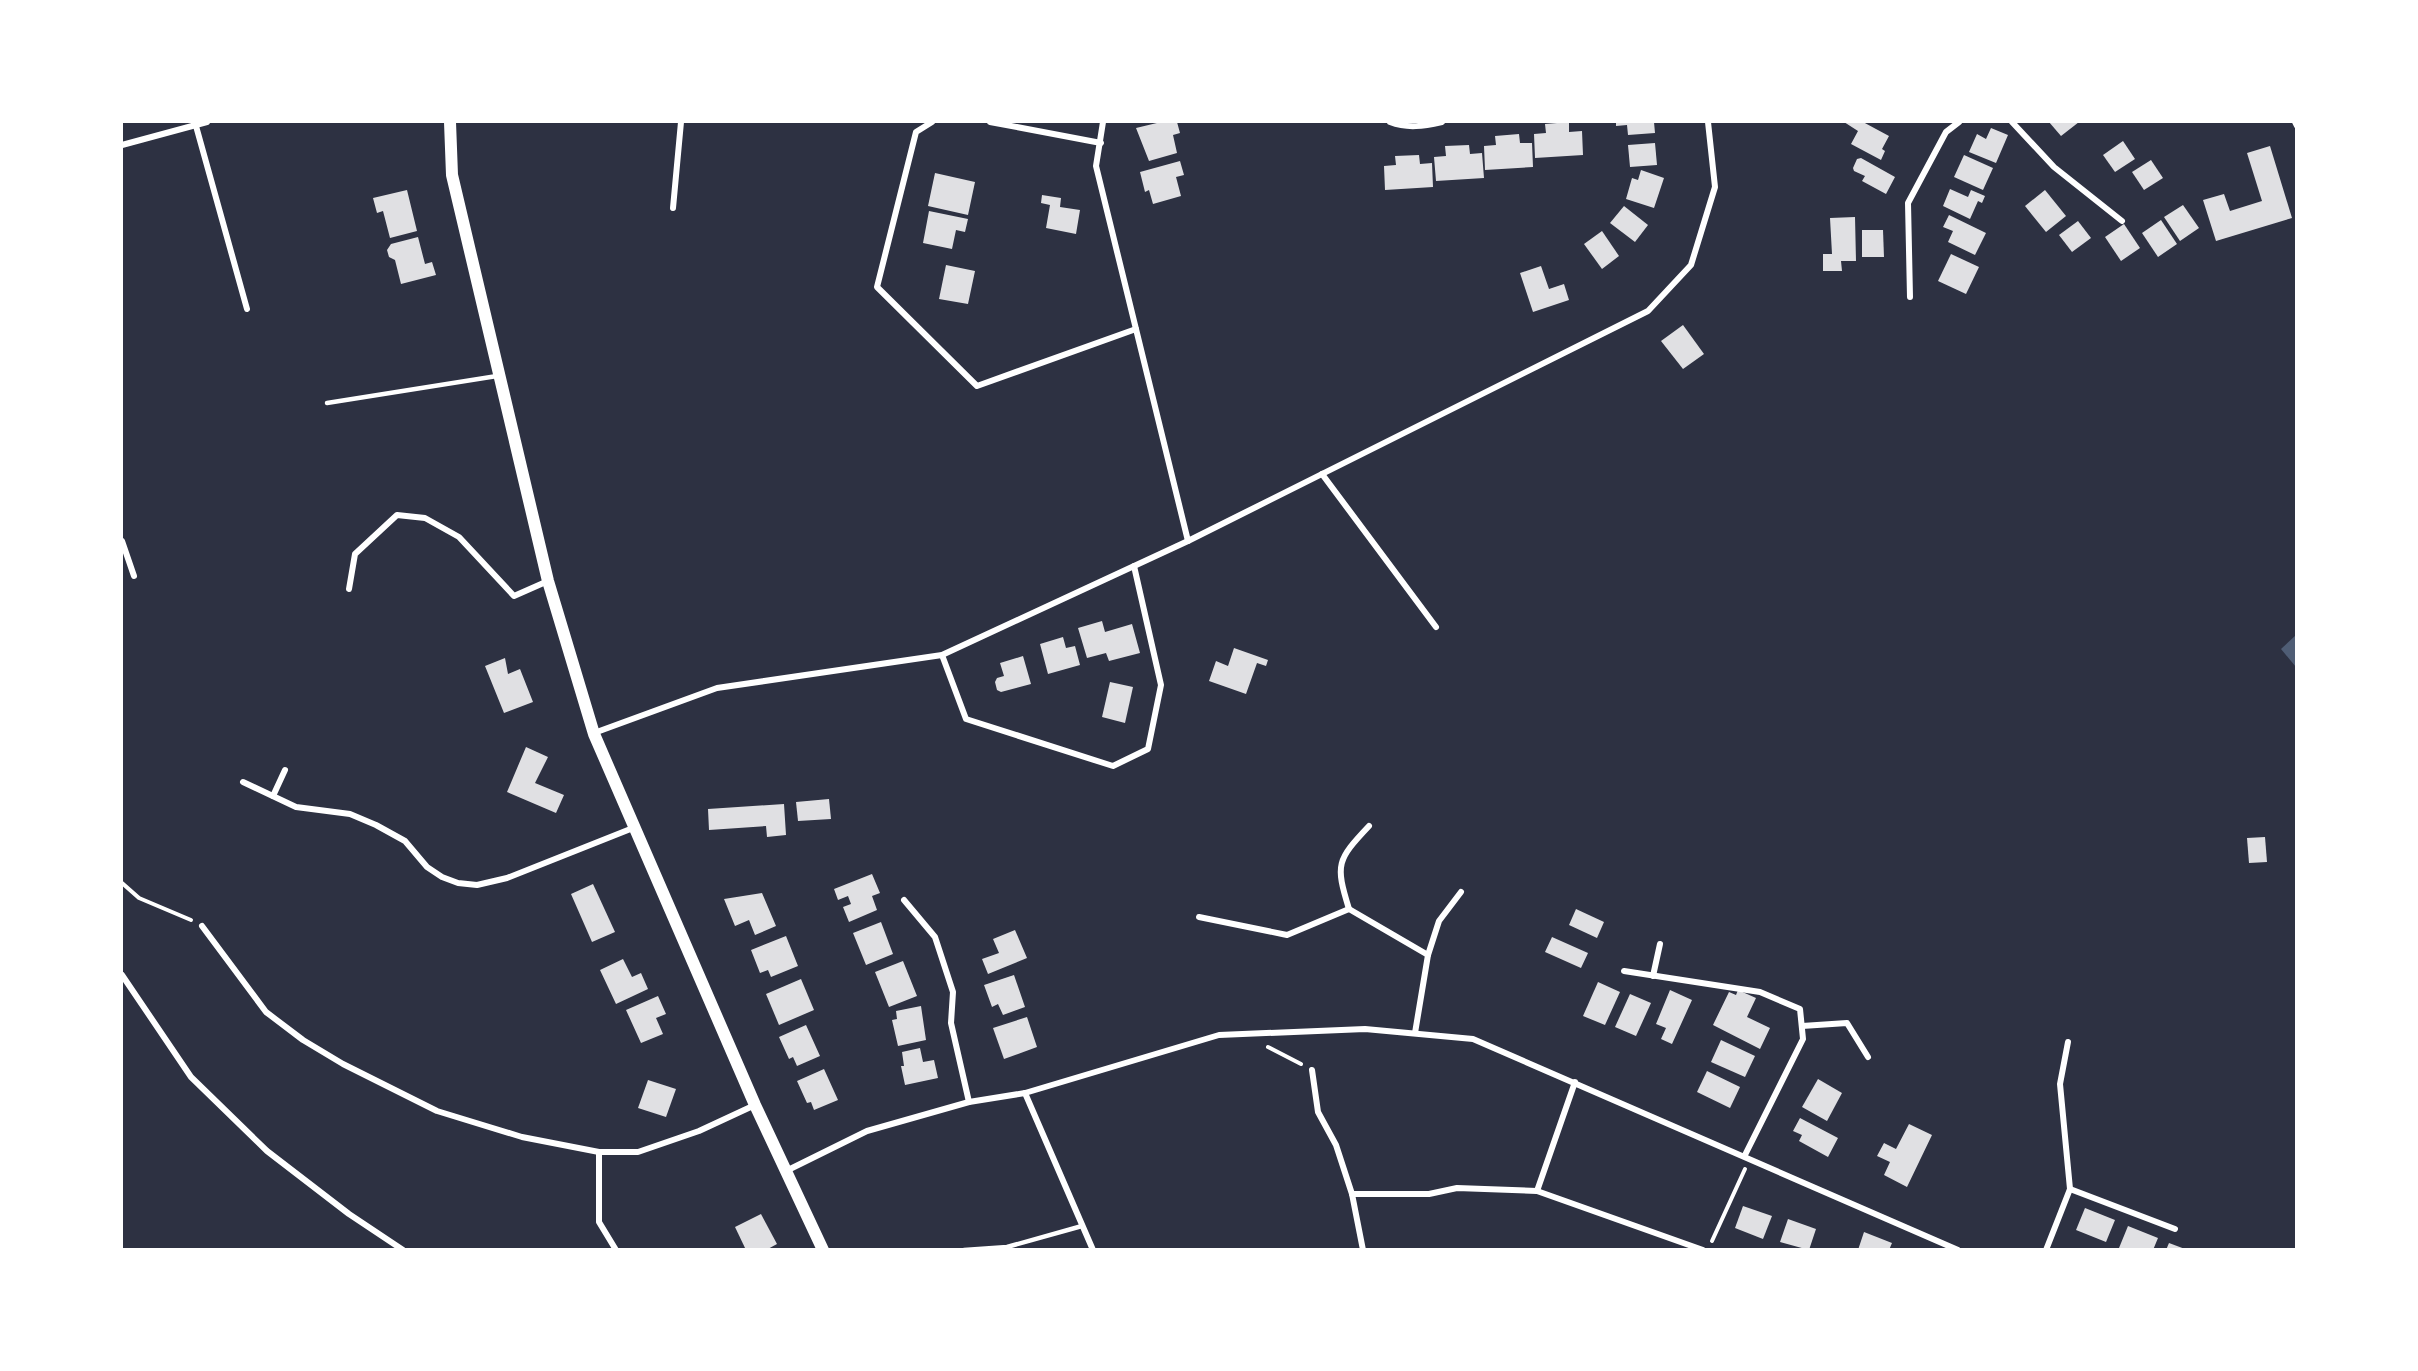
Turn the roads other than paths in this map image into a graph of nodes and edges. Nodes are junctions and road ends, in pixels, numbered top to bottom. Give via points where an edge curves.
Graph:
1 (207, 122) edge
2 (450, 122) edge
3 (681, 122) edge
4 (932, 122) edge
5 (990, 122) edge
6 (1103, 122) edge
7 (1390, 122) edge
8 (1442, 122) edge
9 (1708, 122) edge
10 (1959, 122) edge
11 (2012, 122) edge
12 (196, 126) junction
13 (1101, 143) junction
14 (122, 145) edge
15 (673, 208) dead end
16 (2122, 221) dead end
17 (1910, 297) dead end
18 (247, 309) dead end
19 (1136, 329) junction
20 (500, 376) junction
21 (327, 404) dead end
22 (1322, 474) junction
23 (122, 541) edge
24 (1188, 541) junction
25 (1134, 566) junction
26 (134, 576) dead end
27 (548, 581) junction
28 (349, 590) dead end
29 (1436, 627) dead end
30 (942, 655) junction
31 (594, 734) junction
32 (285, 770) dead end
33 (243, 782) dead end
34 (273, 796) junction
35 (1370, 826) dead end
36 (633, 828) junction
37 (1461, 892) dead end
38 (904, 900) dead end
39 (1349, 909) junction
40 (1199, 917) dead end
41 (202, 926) road end
42 (1660, 944) dead end
43 (1428, 955) junction
44 (1624, 971) dead end
45 (122, 975) edge
46 (1653, 975) junction
47 (1802, 1026) junction
48 (1415, 1033) junction
49 (2068, 1042) dead end
50 (1868, 1058) dead end
51 (1312, 1070) road end
52 (1575, 1082) junction
53 (1025, 1093) junction
54 (969, 1102) junction
55 (755, 1105) junction
56 (598, 1152) junction
57 (1748, 1156) junction
58 (786, 1171) junction
59 (2070, 1189) junction
60 (1537, 1191) junction
61 (1352, 1194) junction
62 (1082, 1226) junction
63 (2175, 1229) dead end
64 (403, 1250) edge
65 (616, 1250) edge
66 (823, 1250) edge
67 (964, 1250) edge
68 (1093, 1250) edge
69 (1363, 1250) edge
70 (1703, 1250) edge
71 (1958, 1250) edge
72 (2046, 1250) edge

1 - 12 street
2 - 20 main road via 452,175
3 - 15 street
4 - 19 street via 916,132 877,287 977,386
5 - 13 street
6 - 13 street
7 - 8 street via 1422,127
9 - 22 street via 1715,187 1691,264 1648,311
10 - 17 street via 1946,132 1908,203
11 - 16 street via 2054,167
12 - 14 street
12 - 18 street
13 - 19 street via 1096,166
19 - 24 street
20 - 21 lane
20 - 27 main road
22 - 24 street
22 - 29 street
23 - 26 street
24 - 25 street
25 - 30 street
25 - 30 street via 1161,685 1148,749 1113,766 966,719
27 - 28 street via 514,597 459,537 425,518 397,515 355,554
27 - 31 main road
30 - 31 street via 717,688
31 - 36 main road
32 - 34 street
33 - 34 street
34 - 36 street via 305,809 350,814 405,841 442,878 477,885 507,878
35 - 39 street via 1346,851 1339,877
36 - 55 main road
37 - 43 street via 1439,921
38 - 54 street via 935,937 953,992 951,1023
39 - 40 street via 1287,935
39 - 43 street
41 - 56 street via 266,1012 343,1064 437,1111 522,1137
42 - 46 street
43 - 48 street
44 - 46 street
45 - 64 street via 191,1077 267,1150
46 - 47 street via 1760,992 1800,1009
47 - 50 street via 1847,1023
47 - 57 street via 1803,1039
48 - 52 street via 1473,1039
48 - 53 street via 1365,1029 1219,1035
49 - 59 street via 2060,1084
51 - 61 street via 1318,1112 1336,1144
52 - 57 street
52 - 60 street
53 - 54 street
53 - 62 street
54 - 58 street via 867,1131
55 - 56 street via 699,1131 638,1152
55 - 58 main road
56 - 65 street via 598,1222
57 - 71 street
58 - 66 main road
59 - 63 street
59 - 72 street
60 - 61 street via 1456,1188 1429,1194
60 - 70 street
61 - 69 street
62 - 67 lane via 1007,1247
62 - 68 street

